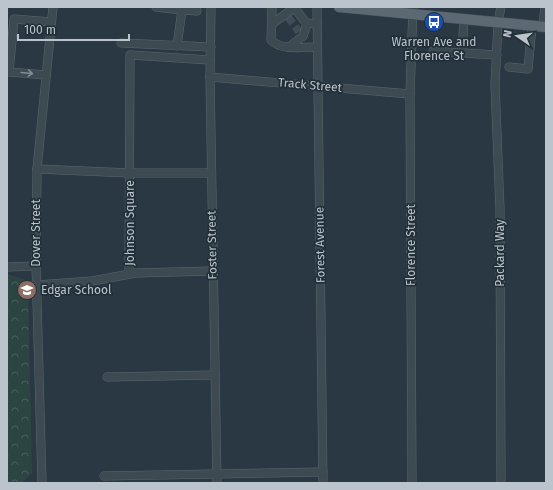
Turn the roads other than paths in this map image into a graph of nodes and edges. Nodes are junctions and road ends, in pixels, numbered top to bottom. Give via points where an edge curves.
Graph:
1 (53, 7) edge
2 (160, 7) edge
3 (211, 7) edge
4 (272, 7) edge
5 (317, 7) edge
6 (339, 7) edge
7 (501, 7) edge
8 (545, 7) edge
9 (294, 8) edge
10 (182, 10) junction
11 (412, 10) edge
12 (197, 11) dead end
13 (464, 19) junction
14 (52, 22) junction
15 (498, 23) junction
16 (272, 24) junction
17 (307, 24) junction
18 (317, 24) junction
19 (532, 26) junction
20 (545, 27) edge
21 (121, 43) dead end
22 (177, 46) junction
23 (211, 47) junction
24 (289, 47) junction
25 (317, 47) junction
26 (432, 51) dead end
27 (462, 53) junction
28 (498, 54) junction
29 (210, 60) junction
30 (509, 67) dead end
31 (46, 75) junction
32 (210, 77) junction
33 (318, 85) junction
34 (410, 94) junction
35 (37, 169) junction
36 (130, 173) junction
37 (211, 173) junction
38 (36, 266) junction
39 (7, 267) edge
40 (213, 271) junction
41 (129, 273) junction
42 (37, 285) junction
43 (215, 375) junction
44 (107, 377) dead end
45 (323, 472) junction
46 (217, 474) junction
47 (104, 476) dead end
48 (42, 483) edge
49 (217, 483) edge
50 (323, 483) edge
51 (412, 483) edge
52 (501, 483) edge

1 - 14 street, Dover Street
2 - 10 street
3 - 23 street, Foster Street
4 - 16 street
5 - 18 street, Forest Avenue
6 - 11 main road
7 - 15 street, Packard Way
8 - 20 street
9 - 16 street via 287,16
9 - 17 street
10 - 12 street
10 - 22 street
11 - 13 main road
11 - 34 street, Florence Street
13 - 15 main road
13 - 27 street
14 - 31 street, Dover Street
14 -> 31 street via 14,19 9,72
15 - 19 main road
15 - 28 street, Packard Way
16 - 24 street via 271,40 275,44
17 - 18 street
17 - 24 street
18 - 25 street, Forest Avenue
19 - 20 main road
19 - 30 street via 528,69
21 - 22 street
22 - 23 street
23 - 29 street, Foster Street
24 - 25 street
25 - 33 street, Forest Avenue
26 - 27 street
27 - 28 street
28 - 52 street, Packard Way via 495,85 500,209
29 - 32 street, Foster Street
29 - 36 street via 130,55
31 - 35 street, Dover Street
32 - 33 street, Track Street
32 - 37 street, Foster Street
33 - 34 street, Track Street
33 - 45 street, Forest Avenue
34 - 51 street, Florence Street
35 - 36 street, Johnson Square
35 - 38 street, Dover Street
36 - 37 street, Johnson Square
36 - 41 street, Johnson Square
37 - 40 street, Foster Street
38 - 39 street
38 - 42 street, Dover Street
40 - 41 street
40 - 43 street, Foster Street
41 - 42 street via 92,281
42 - 48 street, Dover Street
43 - 44 street
43 - 46 street, Foster Street
45 - 46 street
45 - 50 street, Forest Avenue
46 - 47 street
46 - 49 street, Foster Street

